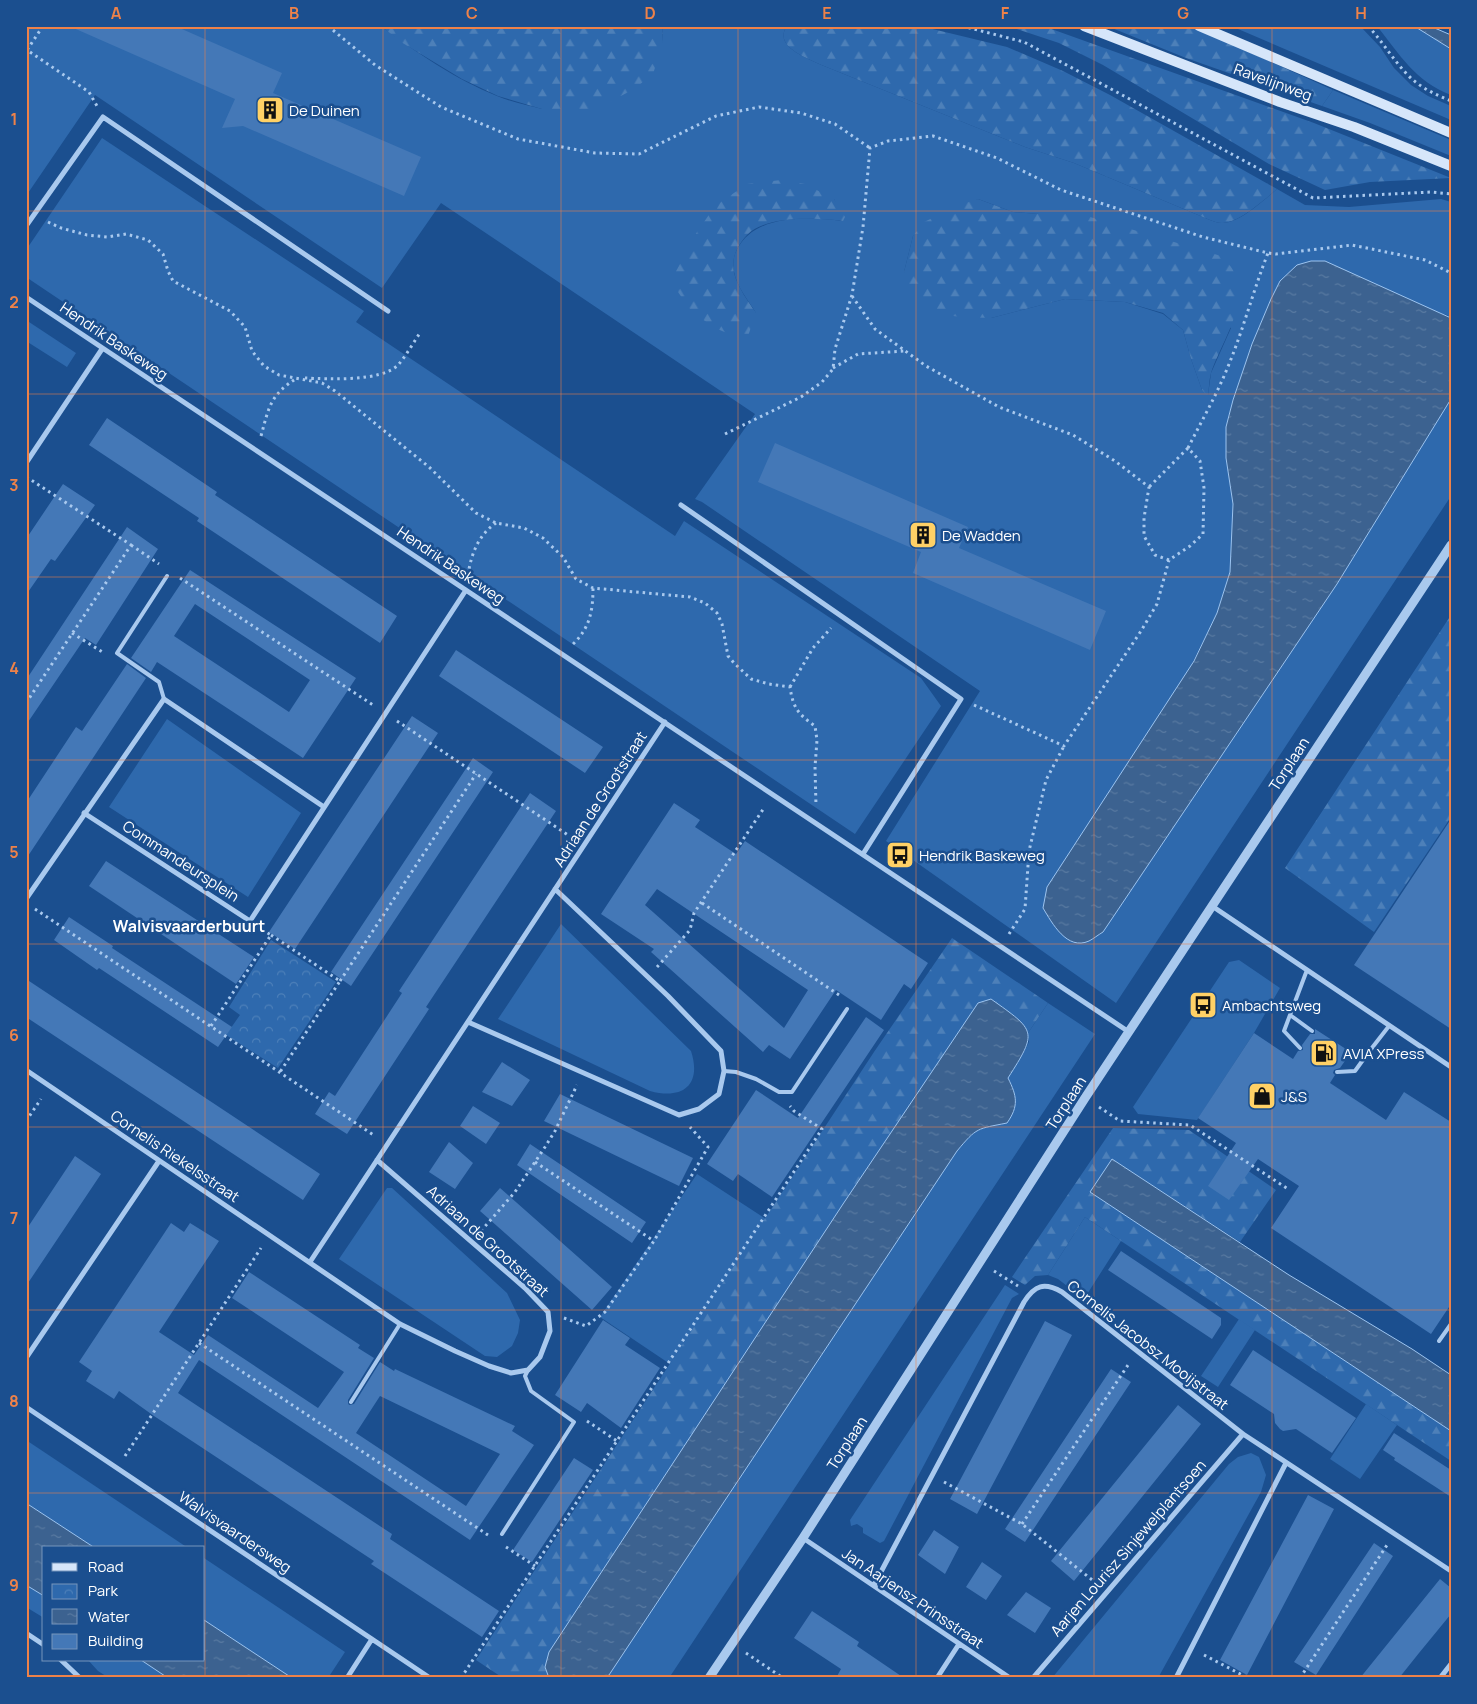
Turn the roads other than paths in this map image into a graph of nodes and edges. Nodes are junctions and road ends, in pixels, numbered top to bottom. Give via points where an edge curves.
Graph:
1 (1084, 26) edge
2 (1198, 26) edge
3 (1451, 133) edge
4 (1451, 166) edge
5 (26, 226) edge
6 (26, 297) edge
7 (388, 311) dead end
8 (102, 349) junction
9 (26, 463) edge
10 (681, 505) dead end
11 (1451, 545) edge
12 (167, 576) road end
13 (466, 590) junction
14 (164, 699) junction
15 (665, 722) junction
16 (324, 807) junction
17 (84, 813) junction
18 (863, 854) junction
19 (555, 889) junction
20 (26, 899) edge
21 (1212, 906) junction
22 (1306, 970) junction
23 (847, 1009) road end
24 (1290, 1016) junction
25 (468, 1022) junction
26 (1389, 1026) junction
27 (1312, 1031) dead end
28 (1129, 1032) junction
29 (1300, 1048) dead end
30 (1368, 1053) junction
31 (1348, 1055) dead end
32 (1451, 1067) edge
33 (26, 1070) edge
34 (724, 1072) junction
35 (1337, 1072) dead end
36 (377, 1160) junction
37 (159, 1161) junction
38 (310, 1262) junction
39 (400, 1324) junction
40 (1451, 1324) edge
41 (1439, 1341) dead end
42 (26, 1358) edge
43 (528, 1370) junction
44 (351, 1402) dead end
45 (26, 1407) edge
46 (1242, 1434) junction
47 (1286, 1463) junction
48 (502, 1534) road end
49 (803, 1538) junction
50 (1451, 1571) edge
51 (874, 1585) junction
52 (26, 1634) edge
53 (372, 1639) junction
54 (42, 1644) edge
55 (959, 1644) junction
56 (63, 1662) edge
57 (1451, 1664) edge
58 (80, 1678) edge
59 (347, 1678) edge
60 (430, 1678) edge
61 (709, 1678) edge
62 (937, 1678) edge
63 (1010, 1678) edge
64 (1032, 1678) edge
65 (1176, 1678) edge
66 (1440, 1678) edge

1 - 4 main road, Ravelijnweg
2 - 3 main road, Ravelijnweg
5 - 7 street via 103,117
6 - 8 street, Hendrik Baskeweg
8 - 9 street
8 - 13 street, Hendrik Baskeweg
10 - 18 street via 961,699
11 - 21 street, Torplaan
12 - 14 lane via 117,653 159,682
13 - 15 street, Hendrik Baskeweg
13 - 16 street
14 - 16 street
14 - 17 street
15 - 18 street, Hendrik Baskeweg
15 - 19 street, Adriaan de Grootstraat
16 - 17 street, Commandeursplein via 250,921
17 - 20 street
18 - 28 street, Hendrik Baskeweg
19 - 25 street, Adriaan de Grootstraat
19 - 34 street, Adriaan de Grootstraat via 721,1051
21 - 22 street
21 - 28 street, Torplaan
22 - 24 lane
22 - 26 street
23 - 34 lane via 792,1092 779,1092 756,1079 736,1072
24 - 27 lane
24 - 29 lane via 1284,1031
25 - 34 street via 679,1115 699,1109 718,1094
25 - 36 street, Adriaan de Grootstraat
26 - 30 lane
26 - 32 street
28 - 49 street, Torplaan
30 - 31 lane
30 - 35 lane via 1355,1071
33 - 37 street, Cornelis Riekelsstraat
36 - 38 street, Adriaan de Grootstraat
36 - 43 street, Adriaan de Grootstraat via 548,1312 550,1331 540,1357
37 - 38 street, Cornelis Riekelsstraat
37 - 42 street
38 - 39 street
39 - 43 street via 489,1366 511,1373
39 - 44 lane
40 - 41 lane
43 - 48 lane via 525,1376 531,1391 574,1422
45 - 53 street, Walvisvaardersweg
46 - 47 street, Cornelis Jacobsz Mooijstraat
46 - 51 street, Cornelis Jacobsz Mooijstraat via 1062,1292 1052,1286 1040,1286 1024,1302
46 - 64 street, Aarjen Lourisz Sinjewelplantsoen
47 - 50 street, Cornelis Jacobsz Mooijstraat
47 - 65 street
49 - 51 street, Jan Aarjensz Prinsstraat
49 - 61 street, Torplaan
51 - 55 street, Jan Aarjensz Prinsstraat
52 - 54 street
53 - 59 street
53 - 60 street, Walvisvaardersweg
55 - 62 street
55 - 63 street, Jan Aarjensz Prinsstraat
56 - 58 street
57 - 66 street

